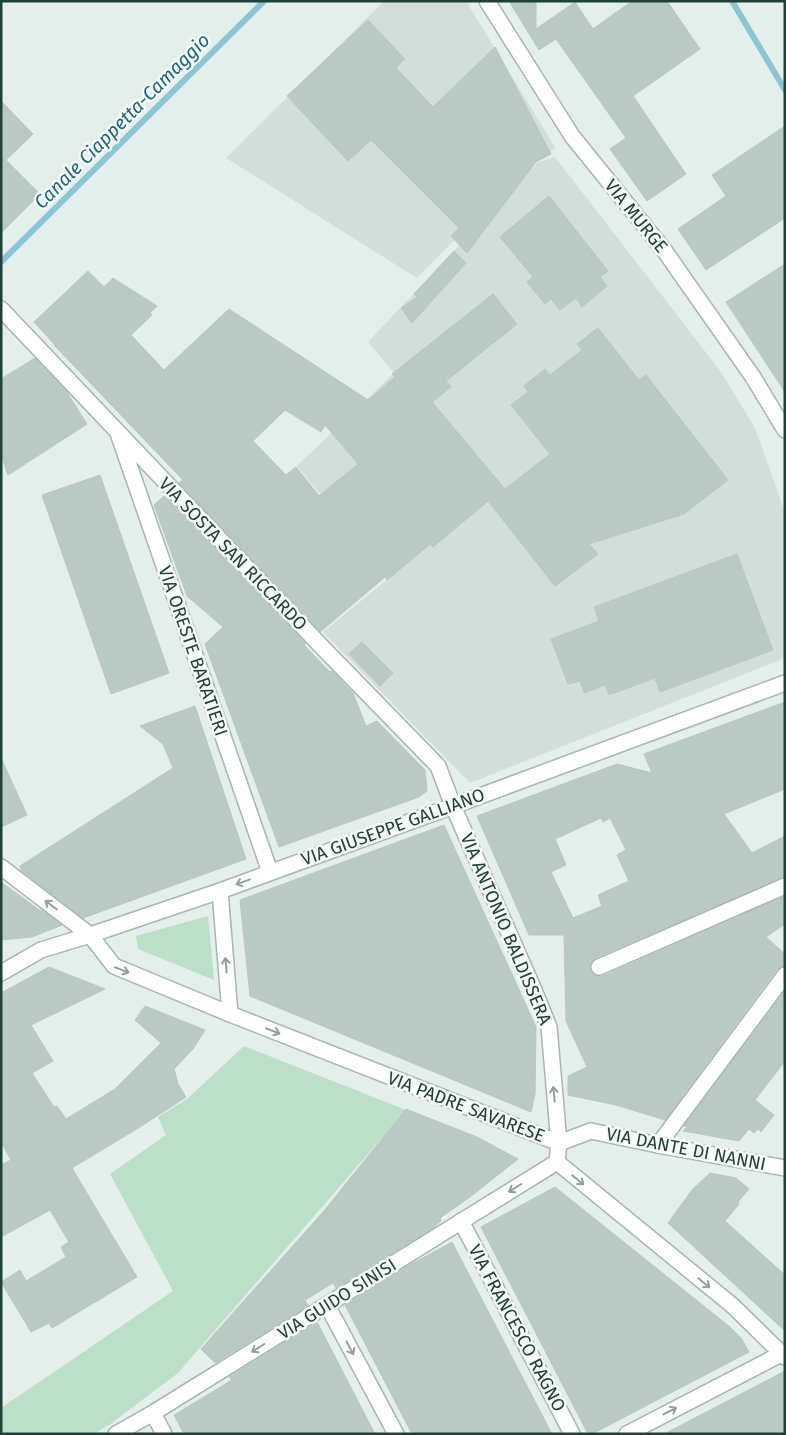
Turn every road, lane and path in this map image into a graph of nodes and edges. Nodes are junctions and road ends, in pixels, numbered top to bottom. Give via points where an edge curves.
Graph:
1 (487, 1) edge
2 (1, 309) edge
3 (785, 430) edge
4 (117, 431) junction
5 (785, 683) edge
6 (453, 806) junction
7 (1, 867) edge
8 (270, 872) junction
9 (785, 886) edge
10 (220, 890) junction
11 (90, 935) junction
12 (598, 966) dead end
13 (1, 972) edge
14 (785, 975) edge
15 (230, 1014) junction
16 (559, 1143) junction
17 (658, 1145) junction
18 (556, 1162) junction
19 (785, 1168) edge
20 (461, 1221) junction
21 (327, 1305) junction
22 (783, 1356) edge
23 (152, 1413) junction
24 (116, 1434) edge
25 (164, 1434) edge
26 (396, 1434) edge
27 (572, 1434) edge
28 (627, 1434) edge

1 - 3 street, VIA MURGE via 572,136 664,250 753,377
2 - 4 street, VIA SOSTA SAN RICCARDO
4 - 6 street, VIA SOSTA SAN RICCARDO via 438,766
4 - 8 street, VIA ORESTE BARATIERI
5 - 6 street, VIA GIUSEPPE GALLIANO
6 - 8 street, VIA GIUSEPPE GALLIANO
16 -> 6 street, VIA ANTONIO BALDISSERA via 549,1027
11 -> 7 street, VIA PADRE SAVARESE
8 -> 10 street, VIA GIUSEPPE GALLIANO
9 - 12 street
10 - 11 street, VIA GIUSEPPE GALLIANO
15 -> 10 street
11 - 13 street, VIA GIUSEPPE GALLIANO via 41,950
11 -> 15 street, VIA PADRE SAVARESE via 114,966
14 - 17 street
15 -> 16 street, VIA PADRE SAVARESE
16 - 17 street, VIA DANTE DI NANNI via 591,1131
16 - 18 street, VIA PADRE SAVARESE
17 - 19 street, VIA DANTE DI NANNI
18 -> 20 street, VIA GUIDO SINISI
18 -> 22 street, VIA PADRE SAVARESE via 733,1306
20 - 21 street, VIA GUIDO SINISI
20 - 27 street, VIA FRANCESCO RAGNO
21 -> 23 street, VIA GUIDO SINISI
21 -> 26 street
28 -> 22 street
23 - 24 street, VIA GUIDO SINISI
23 - 25 street

